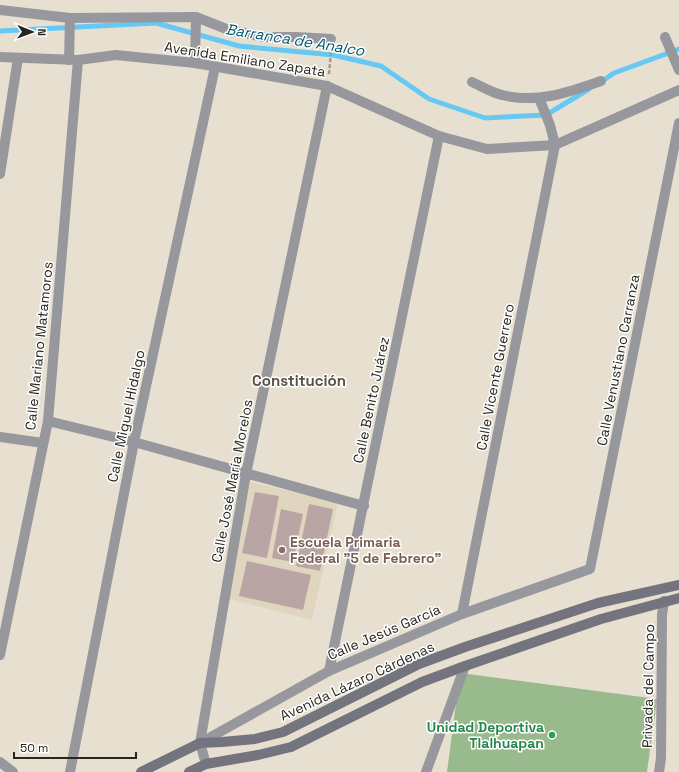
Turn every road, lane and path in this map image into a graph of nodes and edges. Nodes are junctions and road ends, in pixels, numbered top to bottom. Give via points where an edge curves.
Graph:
1 (0, 10) edge
2 (196, 18) junction
3 (70, 19) junction
4 (665, 37) dead end
5 (331, 44) joint
6 (0, 57) edge
7 (18, 58) junction
8 (73, 60) junction
9 (195, 63) junction
10 (677, 66) edge
11 (215, 67) junction
12 (330, 68) dead end
13 (601, 81) dead end
14 (472, 82) dead end
15 (327, 86) junction
16 (679, 90) edge
17 (541, 101) junction
18 (679, 123) edge
19 (440, 136) junction
20 (555, 145) junction
21 (0, 174) edge
22 (48, 421) junction
23 (0, 437) edge
24 (134, 442) junction
25 (43, 444) junction
26 (246, 474) junction
27 (364, 506) junction
28 (590, 569) joint
29 (679, 585) edge
30 (679, 598) edge
31 (664, 601) junction
32 (462, 614) junction
33 (0, 655) edge
34 (465, 666) junction
35 (329, 671) junction
36 (200, 743) junction
37 (0, 762) edge
38 (206, 764) junction
39 (13, 772) edge
40 (70, 772) edge
41 (141, 772) edge
42 (189, 772) edge
43 (426, 772) edge
44 (659, 772) edge

1 - 3 street
2 - 3 street
2 - 5 street via 229,30 264,37
2 - 9 street
3 - 8 street, Calle Mariano Matamoros via 69,48
4 - 10 street
5 - 12 path
6 - 7 street, Avenida Emiliano Zapata
7 - 8 street, Avenida Emiliano Zapata
7 - 21 street
8 - 9 street, Avenida Emiliano Zapata via 116,55
8 - 22 street, Calle Mariano Matamoros
9 - 11 street, Avenida Emiliano Zapata
11 - 15 street, Avenida Emiliano Zapata
11 - 24 street, Calle Miguel Hidalgo
13 - 17 street
14 - 17 street via 502,95
15 - 19 street, Avenida Emiliano Zapata
15 - 26 street, Calle José María Morelos
16 - 20 street, Avenida Emiliano Zapata
17 - 20 street
18 - 28 street, Calle Venustiano Carranza
19 - 20 street, Avenida Emiliano Zapata via 487,149
19 - 27 street, Calle Benito Juárez
20 - 32 street, Calle Vicente Guerrero
22 - 24 street
22 - 25 street, Calle Mariano Matamoros
23 - 25 street
24 - 26 street
24 - 40 street, Calle Miguel Hidalgo
25 - 33 street, Calle Mariano Matamoros
26 - 27 street
26 - 36 street, Calle José María Morelos
27 - 35 street, Calle Benito Juárez
28 - 32 street, Calle Jesús García
29 - 36 main road, Avenida Lázaro Cárdenas via 598,603 419,664 283,732 255,739
30 - 31 main road, Avenida Lázaro Cárdenas
31 - 34 main road, Avenida Lázaro Cárdenas via 601,619
31 - 44 street, Privada del Campo
32 - 35 street, Calle Jesús García
34 - 38 main road, Avenida Lázaro Cárdenas via 422,682 290,747
34 - 43 street
35 - 36 street, Calle Jesús García
36 - 38 street, Calle José María Morelos
36 - 41 main road, Avenida Lázaro Cárdenas
37 - 39 street
38 - 42 main road, Avenida Lázaro Cárdenas

